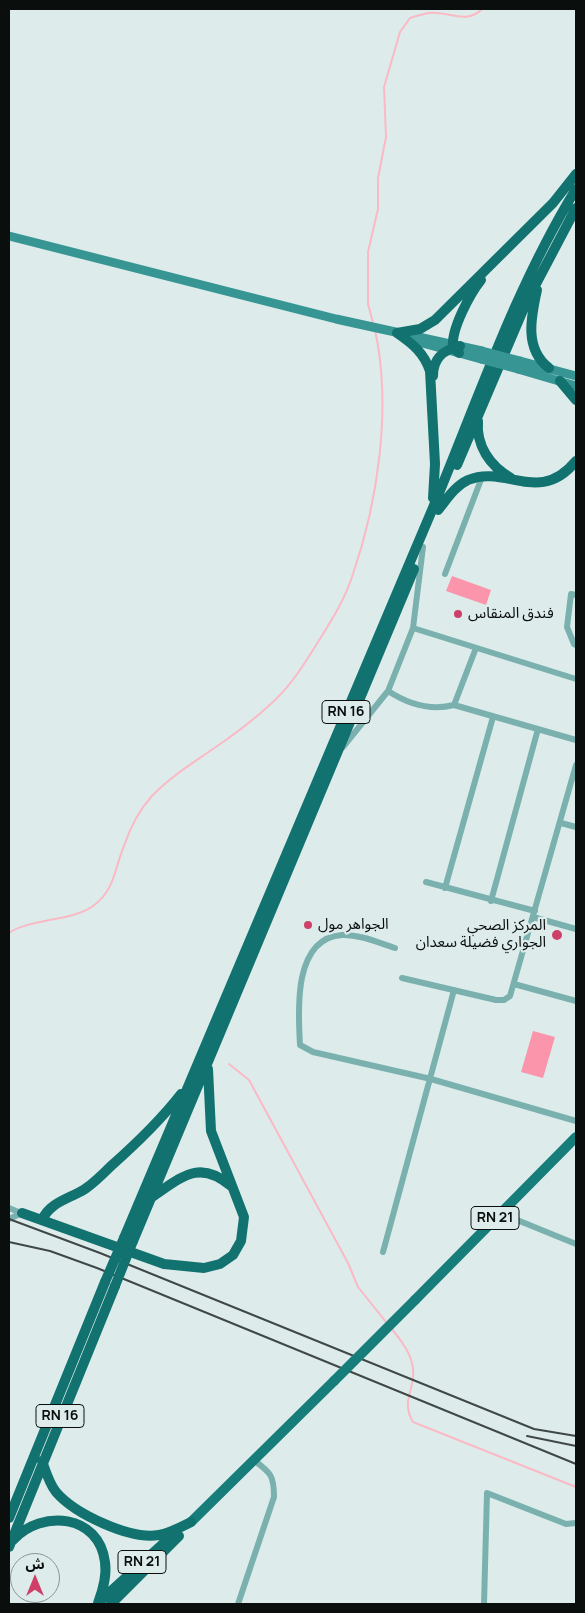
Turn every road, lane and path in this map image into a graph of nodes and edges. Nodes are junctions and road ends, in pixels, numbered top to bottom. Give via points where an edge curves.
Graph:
1 (576, 174) edge
2 (576, 189) edge
3 (576, 208) edge
4 (9, 236) edge
5 (500, 256) junction
6 (539, 278) junction
7 (395, 333) junction
8 (455, 348) junction
9 (519, 365) junction
10 (549, 368) junction
11 (576, 376) edge
12 (560, 381) junction
13 (432, 383) junction
14 (576, 386) edge
15 (576, 400) edge
16 (479, 413) junction
17 (576, 461) edge
18 (482, 477) junction
19 (516, 481) junction
20 (434, 512) junction
21 (423, 547) junction
22 (445, 574) dead end
23 (576, 595) edge
24 (413, 628) junction
25 (576, 645) edge
26 (476, 648) junction
27 (576, 679) edge
28 (388, 691) junction
29 (454, 705) junction
30 (494, 717) junction
31 (538, 729) junction
32 (576, 740) edge
33 (337, 754) junction
34 (576, 765) edge
35 (561, 823) junction
36 (576, 827) edge
37 (426, 882) dead end
38 (445, 888) junction
39 (491, 901) junction
40 (534, 914) junction
41 (576, 929) edge
42 (395, 948) dead end
43 (402, 978) dead end
44 (514, 984) junction
45 (454, 990) junction
46 (576, 1001) edge
47 (208, 1064) junction
48 (432, 1079) junction
49 (190, 1083) junction
50 (576, 1121) edge
51 (576, 1137) edge
52 (233, 1187) junction
53 (151, 1198) junction
54 (9, 1208) edge
55 (22, 1213) junction
56 (500, 1213) junction
57 (9, 1219) edge
58 (42, 1220) junction
59 (129, 1240) junction
60 (576, 1244) edge
61 (383, 1252) dead end
62 (110, 1284) junction
63 (42, 1461) junction
64 (255, 1461) junction
65 (9, 1518) edge
66 (191, 1522) junction
67 (576, 1523) edge
68 (10, 1545) edge
69 (132, 1583) junction
70 (97, 1604) edge
71 (111, 1604) edge
72 (123, 1604) edge
73 (238, 1604) edge
74 (484, 1604) edge

1 - 5 highway via 553,203
2 - 20 highway, RN 16 via 508,325
3 - 6 highway, RN 16
4 - 7 main road
5 - 7 highway via 431,323 415,331
5 - 8 highway via 472,292 457,327
6 - 10 highway via 532,310 532,340 536,353
6 - 16 highway, RN 16
7 - 8 main road
7 - 13 highway via 422,354
8 - 9 main road, bridge
8 - 13 highway via 434,364
9 - 10 main road
9 - 12 main road
10 - 11 main road
12 - 14 main road
12 - 15 highway
13 - 20 highway
16 - 19 highway via 480,441 487,456 493,466
16 - 20 highway, RN 16
17 - 19 highway via 553,479 531,483
18 - 19 highway
18 - 20 highway via 458,486
18 - 22 street
20 - 21 highway, RN 16
20 - 49 highway, RN 16
21 - 24 street
21 - 33 highway, RN 16
23 - 25 street via 571,594 567,627
24 - 26 street
24 - 28 street
26 - 27 street
26 - 29 street
28 - 29 street via 419,706 443,708
28 - 33 street
29 - 30 street
30 - 31 street
30 - 38 street
31 - 32 street
31 - 39 street
33 - 47 highway, RN 16
34 - 35 street
35 - 36 street
35 - 40 street
37 - 38 street
38 - 39 street
39 - 40 street
40 - 41 street
40 - 44 street
42 - 48 street via 345,935 333,936 317,945 306,964 298,1004 300,1045 313,1052
43 - 45 street
44 - 45 street via 510,996 500,1000
44 - 46 street
45 - 48 street
47 - 52 highway via 211,1131
47 - 53 highway, RN 16
48 - 50 street
48 - 61 street
49 - 58 highway via 136,1144 87,1188 46,1210
49 - 59 highway, RN 16
51 - 56 main road, RN 21
52 - 53 highway via 219,1176 199,1172 187,1175
52 - 58 highway via 244,1217 241,1241 233,1255 220,1264 204,1268 164,1264
53 - 59 highway, RN 16
54 - 55 street
55 - 57 street
55 - 58 highway
56 - 60 street
56 - 64 main road, RN 21, bridge
59 - 62 highway, RN 16, bridge
62 - 63 highway, RN 16
62 - 65 highway, RN 16
63 - 66 highway via 50,1483 64,1500 102,1523 129,1533 152,1536
63 - 68 highway, RN 16
64 - 66 main road, RN 21
64 - 73 street via 270,1472 274,1497
66 - 69 highway, RN 21
66 - 70 highway, RN 21 via 162,1543
67 - 74 street via 566,1524 487,1493
68 - 70 highway via 28,1528 46,1521 70,1521 86,1528 97,1540 105,1563 104,1585
69 - 71 highway, RN 21
69 - 72 highway

